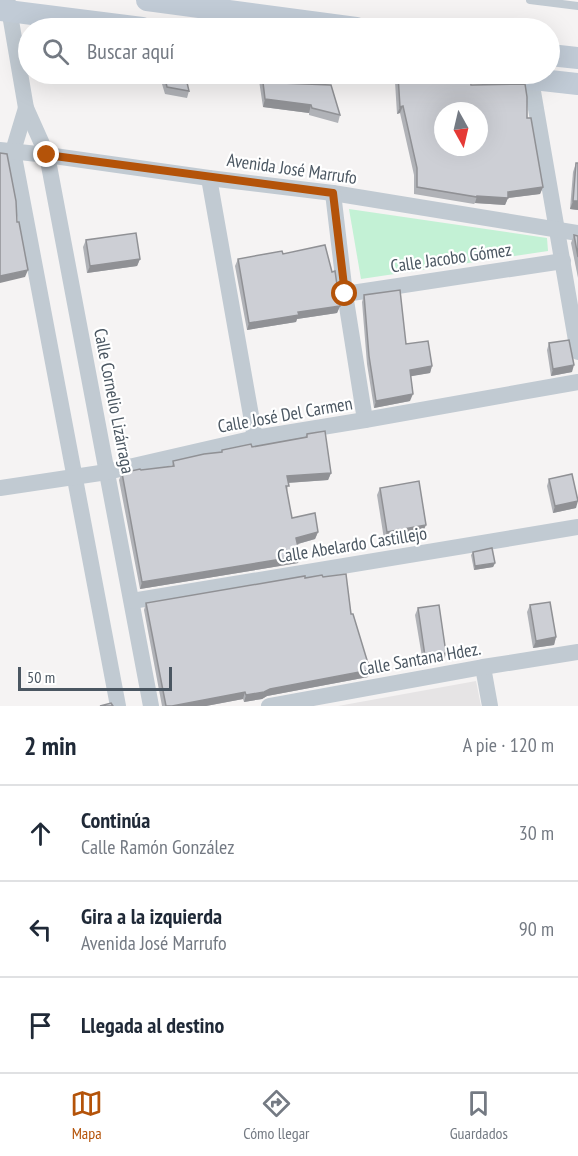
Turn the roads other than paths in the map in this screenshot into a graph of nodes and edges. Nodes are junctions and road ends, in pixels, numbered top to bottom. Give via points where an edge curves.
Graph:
1 (147, 0) edge
2 (530, 0) edge
3 (578, 6) edge
4 (6, 7) edge
5 (77, 18) edge
6 (281, 18) edge
7 (560, 56) edge
8 (578, 58) edge
9 (18, 68) edge
10 (560, 81) edge
11 (21, 84) edge
12 (531, 84) edge
13 (578, 84) edge
14 (26, 108) junction
15 (7, 150) edge
16 (47, 155) junction
17 (209, 178) junction
18 (333, 193) junction
19 (557, 229) junction
20 (578, 232) edge
21 (563, 261) junction
22 (345, 294) junction
23 (578, 352) edge
24 (578, 382) edge
25 (365, 420) junction
26 (255, 438) junction
27 (107, 472) junction
28 (75, 476) junction
29 (0, 488) edge
30 (578, 527) edge
31 (132, 601) junction
32 (578, 652) edge
33 (483, 667) junction
34 (118, 706) edge
35 (151, 706) edge
36 (269, 706) edge
37 (490, 706) edge

1 - 6 main road
2 - 3 lane
4 - 5 main road
4 - 9 street, Calle Cornelio Lizárraga
7 - 8 main road
10 - 13 main road
11 - 14 street, Calle Cornelio Lizárraga
12 - 19 street
14 - 15 street, Calle Cornelio Lizárraga
14 - 16 street, Calle Cornelio Lizárraga
15 - 16 street, Avenida José Marrufo
15 - 28 street, Calle Cornelio Lizárraga
16 - 17 street, Avenida José Marrufo
16 - 27 street, Calle Cornelio Lizárraga
17 - 18 street, Avenida José Marrufo
17 - 26 street
18 - 19 street, Avenida José Marrufo
18 - 22 street
19 - 20 street, Avenida José Marrufo
19 - 21 street
21 - 22 street, Calle Jacobo Gómez
21 - 23 street
22 - 25 street
24 - 25 street, Calle José Del Carmen
25 - 26 street, Calle José Del Carmen
26 - 27 street, Calle José Del Carmen
27 - 28 street, Calle José Del Carmen
27 - 31 street, Calle Cornelio Lizárraga
28 - 29 street, Calle José Del Carmen
28 - 34 street, Calle Cornelio Lizárraga
30 - 31 street, Calle Abelardo Castillejo
31 - 35 street, Calle Cornelio Lizárraga
32 - 33 street, Calle Santana Hdez.
33 - 36 street, Calle Santana Hdez.
33 - 37 street

